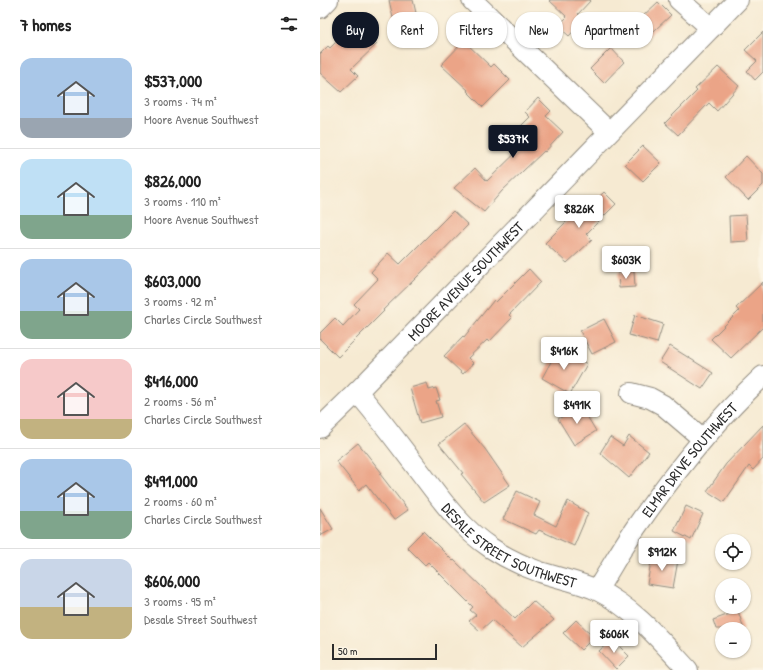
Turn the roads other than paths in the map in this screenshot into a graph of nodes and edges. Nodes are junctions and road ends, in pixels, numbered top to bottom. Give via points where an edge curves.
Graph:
1 (328, 0) edge
2 (472, 0) edge
3 (679, 0) edge
4 (738, 0) edge
5 (320, 8) edge
6 (711, 28) junction
7 (609, 132) junction
8 (763, 376) edge
9 (357, 392) junction
10 (631, 393) dead end
11 (320, 428) edge
12 (703, 439) junction
13 (597, 590) junction
14 (688, 670) edge

1 - 5 street
2 - 7 street
3 - 6 street
4 - 6 street, MOORE AVENUE SOUTHWEST
6 - 7 street, MOORE AVENUE SOUTHWEST
7 - 9 street, MOORE AVENUE SOUTHWEST
8 - 12 street, ELMAR DRIVE SOUTHWEST
9 - 11 street, MOORE AVENUE SOUTHWEST
9 - 13 street, DESALE STREET SOUTHWEST via 452,515 471,533 513,561
10 - 12 street via 663,405
12 - 13 street, ELMAR DRIVE SOUTHWEST via 638,524
13 - 14 street, DESALE STREET SOUTHWEST via 630,610

